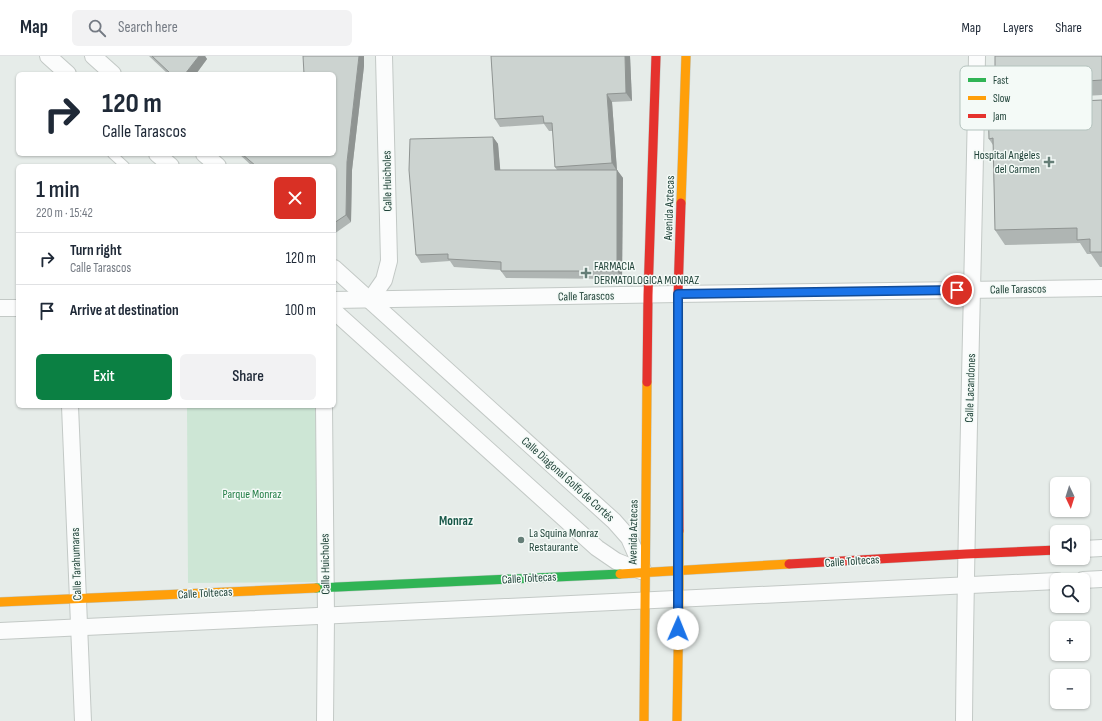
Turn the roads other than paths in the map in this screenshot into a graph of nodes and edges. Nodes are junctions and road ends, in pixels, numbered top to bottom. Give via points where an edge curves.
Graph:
1 (48, 56) edge
2 (93, 56) edge
3 (384, 56) edge
4 (656, 56) edge
5 (686, 56) edge
6 (977, 56) edge
7 (977, 66) edge
8 (66, 72) edge
9 (111, 72) edge
10 (976, 130) edge
11 (114, 156) edge
12 (159, 156) edge
13 (206, 156) edge
14 (123, 164) edge
15 (169, 164) edge
16 (216, 164) edge
17 (336, 270) edge
18 (1102, 288) edge
19 (973, 290) junction
20 (648, 294) junction
21 (678, 294) junction
22 (336, 300) edge
23 (370, 300) junction
24 (0, 308) edge
25 (16, 308) edge
26 (336, 313) edge
27 (70, 408) edge
28 (324, 408) edge
29 (1090, 548) edge
30 (1102, 548) edge
31 (1050, 550) edge
32 (966, 554) junction
33 (678, 571) junction
34 (645, 573) junction
35 (1102, 579) edge
36 (1090, 580) edge
37 (1050, 581) edge
38 (965, 585) junction
39 (325, 587) junction
40 (78, 598) junction
41 (679, 598) junction
42 (644, 600) junction
43 (0, 602) edge
44 (326, 617) junction
45 (79, 628) junction
46 (0, 631) edge
47 (82, 721) edge
48 (325, 721) edge
49 (644, 721) edge
50 (677, 721) edge
51 (964, 721) edge

1 - 8 street
2 - 9 street
3 - 23 street, Calle Huicholes via 388,261 384,280
4 - 20 street, Avenida Aztecas
5 - 21 street, Avenida Aztecas
6 - 7 street, Calle Lacandones
10 - 19 street, Calle Lacandones
11 - 14 lane
12 - 15 street
13 - 16 street
17 - 23 street, Calle Diagonal Golfo de Cortés
18 - 19 street, Calle Tarascos
19 - 21 street, Calle Tarascos
19 - 32 street, Calle Lacandones
20 - 21 street, Calle Tarascos
20 - 23 street, Calle Tarascos
20 - 34 street, Avenida Aztecas
21 - 33 street, Avenida Aztecas
22 - 23 street, Calle Tarascos
23 - 34 street, Calle Diagonal Golfo de Cortés via 614,521 629,538
24 - 25 street
26 - 34 street via 597,548 616,561
27 - 40 street, Calle Tarahumaras
28 - 39 street, Calle Huicholes
29 - 30 street
31 - 32 street, Calle Toltecas
32 - 33 street, Calle Toltecas
32 - 38 street, Calle Lacandones
33 - 34 street, Calle Toltecas
33 - 41 street, Avenida Aztecas
34 - 39 street, Calle Toltecas
34 - 42 street, Avenida Aztecas
35 - 36 street
37 - 38 street
38 - 41 street
38 - 51 street, Calle Lacandones
39 - 40 street, Calle Toltecas
39 - 44 street, Calle Huicholes
40 - 43 street, Calle Toltecas
40 - 45 street, Calle Tarahumaras
41 - 42 street
41 - 50 street, Avenida Aztecas
42 - 44 street
42 - 49 street, Avenida Aztecas
44 - 45 street
44 - 48 street, Calle Huicholes
45 - 46 street
45 - 47 street, Calle Tarahumaras

